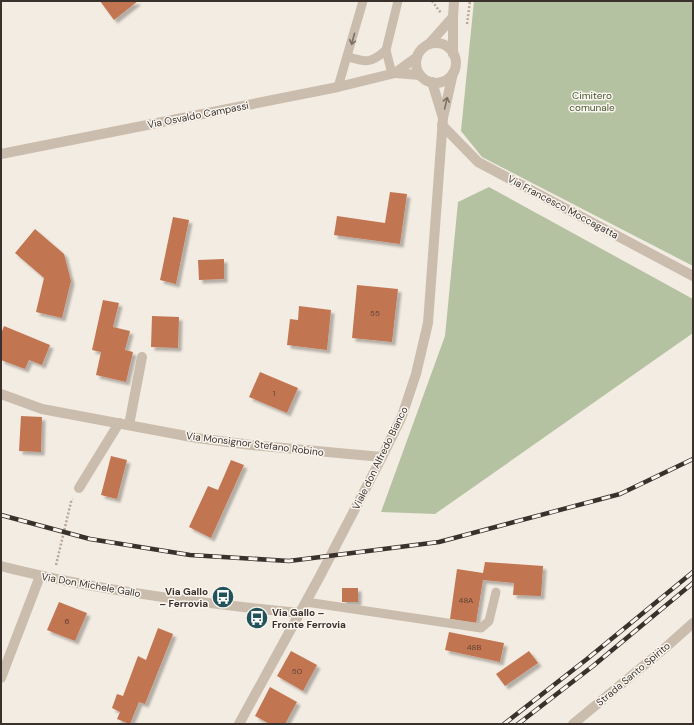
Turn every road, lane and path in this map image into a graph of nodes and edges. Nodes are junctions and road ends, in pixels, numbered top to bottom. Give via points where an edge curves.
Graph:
1 (363, 1) edge
2 (398, 1) edge
3 (454, 1) edge
4 (453, 17) junction
5 (429, 44) junction
6 (386, 50) junction
7 (453, 54) junction
8 (348, 57) junction
9 (417, 57) junction
10 (454, 71) junction
11 (394, 74) junction
12 (420, 76) junction
13 (432, 82) junction
14 (338, 87) junction
15 (442, 122) junction
16 (1, 154) edge
17 (693, 276) edge
18 (142, 357) dead end
19 (1, 394) edge
20 (119, 423) junction
21 (129, 425) junction
22 (382, 457) junction
23 (79, 488) dead end
24 (71, 502) dead end
25 (59, 551) dead end
26 (1, 566) edge
27 (40, 576) junction
28 (496, 592) dead end
29 (306, 602) junction
30 (300, 613) junction
31 (693, 622) edge
32 (1, 678) edge
33 (239, 724) edge
34 (572, 724) edge

1 -> 8 lane
2 - 6 lane
3 - 4 street
4 - 5 street
4 - 7 street
5 - 7 street via 436,43 448,47
5 - 9 street
6 - 8 lane via 377,58 364,62
6 - 11 lane
7 - 10 street
8 - 14 lane
9 - 11 street, Via Osvaldo Campassi
9 - 12 street via 417,70
10 - 13 street via 444,81
15 -> 10 street, Viale don Alfredo Bianco
11 - 12 street, Via Osvaldo Campassi
11 - 14 street, Via Osvaldo Campassi
12 - 13 street
13 - 15 street, Viale don Alfredo Bianco
14 - 16 street, Via Osvaldo Campassi
15 - 17 street, Via Francesco Moccagatta via 478,162
15 - 22 street, Viale don Alfredo Bianco via 428,323 416,374 402,416
18 - 21 street
19 - 20 street, Via Monsignor Stefano Robino via 42,409
20 - 21 street, Via Monsignor Stefano Robino
20 - 23 street
21 - 22 street, Via Monsignor Stefano Robino via 250,445
22 - 29 street, Viale don Alfredo Bianco
24 - 25 path
26 - 27 street, Via Don Michele Gallo
27 - 30 street, Via Don Michele Gallo via 169,598
27 - 32 street
28 - 29 lane via 489,620 481,628
29 - 30 street, Viale don Alfredo Bianco
30 - 33 street, Viale don Alfredo Bianco
31 - 34 street, Strada Santo Spirito

